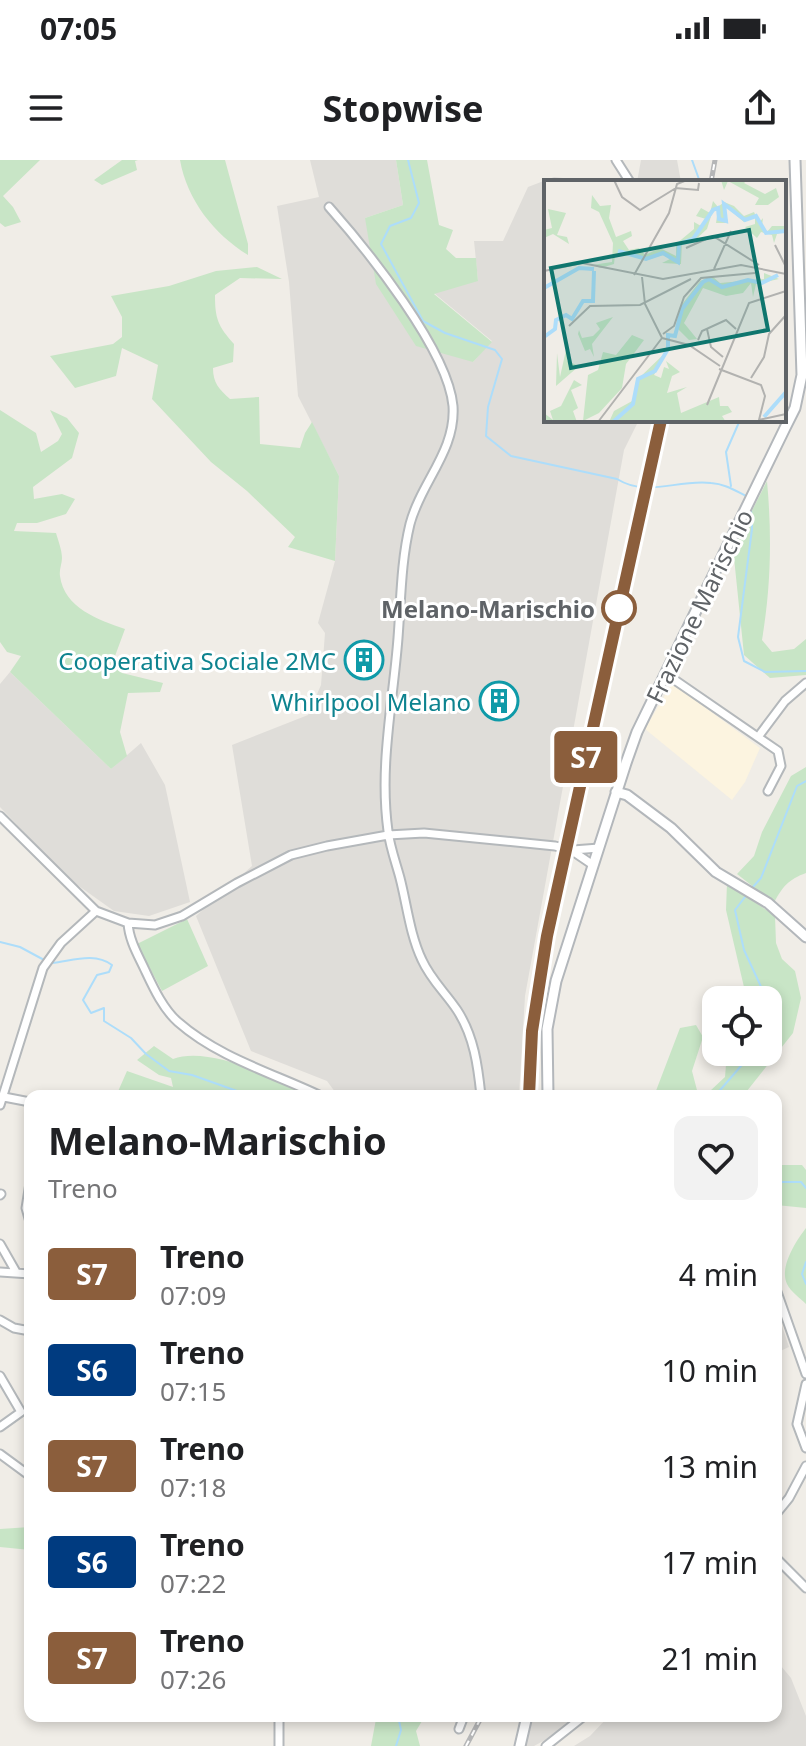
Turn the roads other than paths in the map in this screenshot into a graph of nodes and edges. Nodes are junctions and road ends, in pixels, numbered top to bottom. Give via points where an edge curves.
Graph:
1 (616, 160) edge
2 (795, 160) edge
3 (629, 180) edge
4 (329, 207) dead end
5 (666, 674) junction
6 (806, 683) edge
7 (758, 737) junction
8 (768, 791) dead end
9 (616, 792) junction
10 (0, 816) edge
11 (388, 835) junction
12 (599, 848) junction
13 (571, 850) junction
14 (593, 865) junction
15 (96, 911) junction
16 (128, 923) junction
17 (806, 937) edge
18 (308, 1090) edge
19 (480, 1090) edge
20 (548, 1090) edge
21 (2, 1101) edge
22 (24, 1102) edge
23 (0, 1244) edge
24 (0, 1272) edge
25 (16, 1272) junction
26 (24, 1273) edge
27 (782, 1306) edge
28 (0, 1320) edge
29 (24, 1330) edge
30 (806, 1374) edge
31 (0, 1376) edge
32 (806, 1384) edge
33 (0, 1427) edge
34 (806, 1448) edge
35 (0, 1454) edge
36 (806, 1466) edge
37 (24, 1472) edge
38 (782, 1507) edge
39 (782, 1564) edge
40 (806, 1588) edge
41 (279, 1722) edge
42 (462, 1722) edge
43 (526, 1722) edge
44 (576, 1722) edge
45 (459, 1729) dead end
46 (279, 1746) edge
47 (520, 1746) edge
48 (546, 1746) edge

1 - 3 street
2 - 5 main road, Frazione Marischio via 802,375 795,408
4 - 11 street via 426,336 453,404 449,441 421,494 406,542 385,779
5 - 7 street
5 - 9 main road, Frazione Marischio via 637,732
6 - 7 street
7 - 8 street via 778,751 781,760
9 - 12 main road, Frazione Marischio
9 - 17 main road via 671,828 716,872 761,899
10 - 15 street
11 - 13 street via 424,833
11 - 16 street via 291,855 182,916 155,925
11 - 19 street via 420,957 469,1031
12 - 13 street
12 - 14 main road, Frazione Marischio
13 - 14 street
14 - 20 main road, Frazione Marischio via 550,1006
15 - 16 street
15 - 21 street via 43,968
16 - 18 street via 153,987 176,1021 229,1057
21 - 22 street
23 - 25 street
24 - 25 street
25 - 26 street
27 - 30 street
28 - 29 street
31 - 33 street via 21,1412
32 - 34 street via 797,1424
35 - 37 street
36 - 38 street
39 - 40 street
41 - 46 street
42 - 45 street
43 - 47 main road
44 - 48 street

